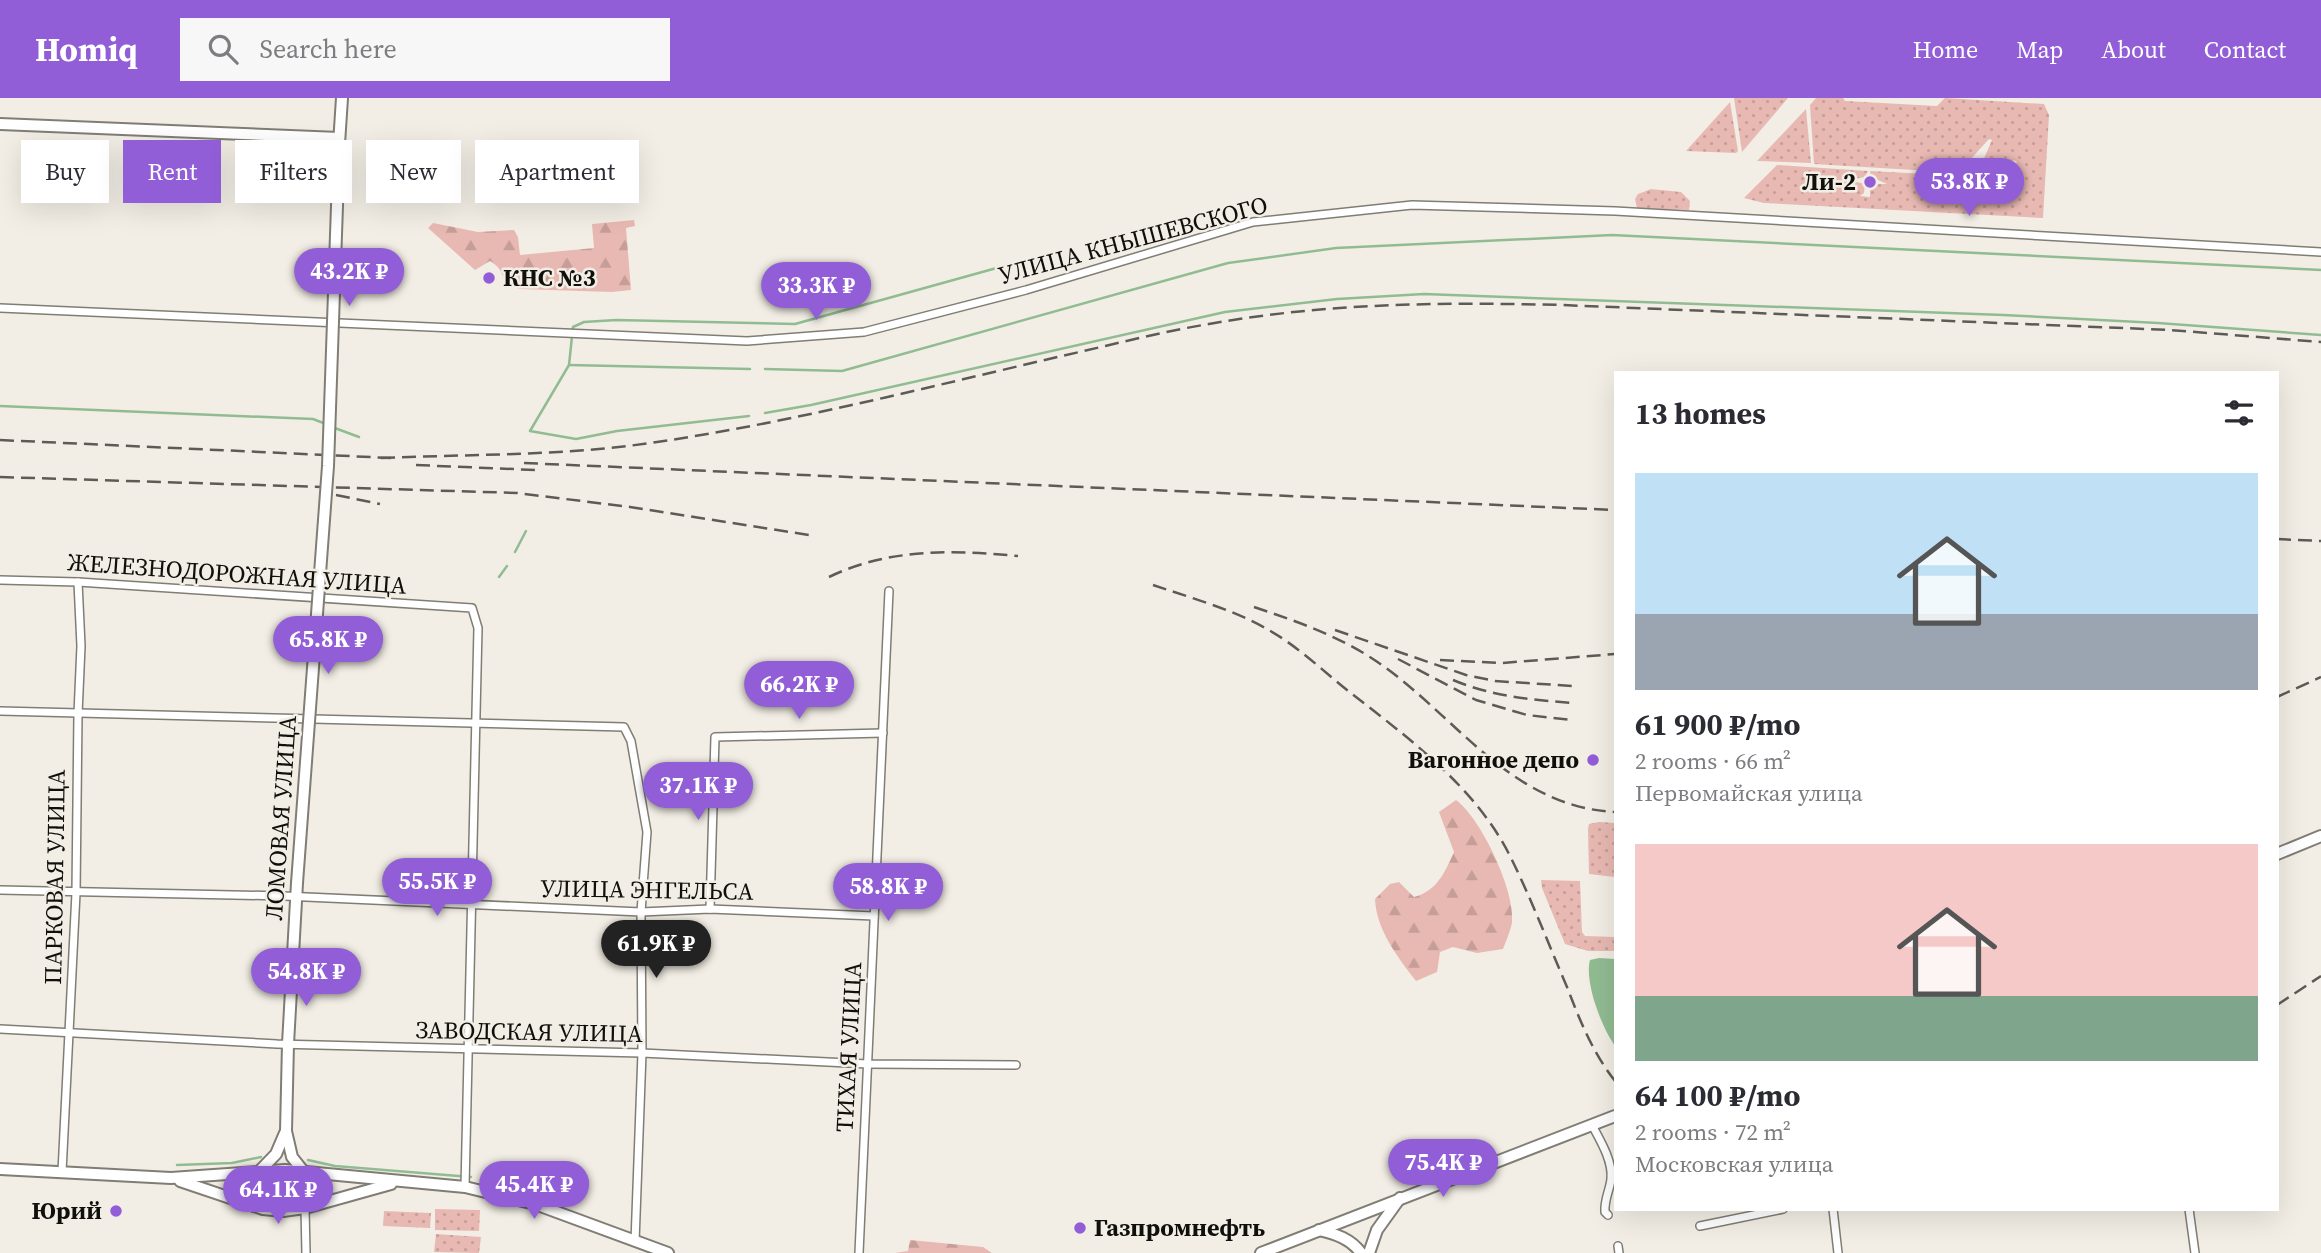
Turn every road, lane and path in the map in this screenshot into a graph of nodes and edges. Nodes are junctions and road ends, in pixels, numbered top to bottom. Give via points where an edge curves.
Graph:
1 (342, 98) edge
2 (0, 124) edge
3 (285, 140) edge
4 (339, 140) edge
5 (337, 203) edge
6 (2321, 252) edge
7 (0, 308) edge
8 (0, 580) edge
9 (78, 582) junction
10 (889, 591) dead end
11 (0, 711) edge
12 (78, 715) junction
13 (476, 723) junction
14 (883, 733) junction
15 (2321, 836) edge
16 (2279, 853) edge
17 (0, 890) edge
18 (76, 894) junction
19 (296, 897) junction
20 (471, 905) junction
21 (709, 909) junction
22 (641, 912) junction
23 (874, 916) junction
24 (0, 1029) edge
25 (70, 1032) junction
26 (288, 1044) junction
27 (468, 1051) junction
28 (642, 1053) junction
29 (867, 1064) junction
30 (1016, 1065) dead end
31 (1614, 1116) edge
32 (1592, 1125) junction
33 (286, 1131) junction
34 (0, 1169) edge
35 (257, 1171) junction
36 (62, 1172) junction
37 (306, 1172) junction
38 (171, 1178) junction
39 (401, 1182) junction
40 (465, 1187) junction
41 (1400, 1198) junction
42 (254, 1206) junction
43 (304, 1208) junction
44 (1366, 1211) junction
45 (1773, 1211) edge
46 (1833, 1211) edge
47 (2189, 1211) edge
48 (1608, 1215) dead end
49 (1700, 1226) dead end
50 (1319, 1230) junction
51 (1377, 1230) junction
52 (635, 1242) junction
53 (306, 1253) edge
54 (668, 1253) edge
55 (859, 1253) edge
56 (1261, 1253) edge
57 (1361, 1253) edge
58 (1368, 1253) edge
59 (1838, 1253) edge
60 (2195, 1253) edge

1 - 4 main road, ЛОМОВАЯ УЛИЦА
2 - 3 main road
5 - 19 main road, ЛОМОВАЯ УЛИЦА, bridge via 328,466
6 - 7 street, УЛИЦА КНЫШЕВСКОГО via 1615,211 1412,205 1253,222 1026,290 864,332 747,341
8 - 9 street, ЖЕЛЕЗНОДОРОЖНАЯ УЛИЦА
9 - 12 street, ПАРКОВАЯ УЛИЦА
9 - 13 street, ЖЕЛЕЗНОДОРОЖНАЯ УЛИЦА via 472,608 478,628
10 - 14 street, ТИХАЯ УЛИЦА
11 - 12 street
12 - 13 street
12 - 18 street, ПАРКОВАЯ УЛИЦА
13 - 20 street
13 - 22 street via 624,727 631,741 647,832
14 - 21 street via 715,737
14 - 23 street, ТИХАЯ УЛИЦА
15 - 16 main road
17 - 18 street, УЛИЦА ЭНГЕЛЬСА
18 - 19 street, УЛИЦА ЭНГЕЛЬСА
18 - 25 street, ПАРКОВАЯ УЛИЦА
19 - 20 street, УЛИЦА ЭНГЕЛЬСА
19 - 26 main road, ЛОМОВАЯ УЛИЦА
20 - 22 street, УЛИЦА ЭНГЕЛЬСА
20 - 27 street
21 - 22 street, УЛИЦА ЭНГЕЛЬСА
21 - 23 street, УЛИЦА ЭНГЕЛЬСА
22 - 28 street
23 - 29 street, ТИХАЯ УЛИЦА
24 - 25 street, ЗАВОДСКАЯ УЛИЦА
25 - 26 street, ЗАВОДСКАЯ УЛИЦА
25 - 36 street, ПАРКОВАЯ УЛИЦА
26 - 27 street, ЗАВОДСКАЯ УЛИЦА
26 - 33 main road, ЛОМОВАЯ УЛИЦА
27 - 28 street, ЗАВОДСКАЯ УЛИЦА
27 - 40 street
28 - 29 street, ЗАВОДСКАЯ УЛИЦА
28 - 52 street
29 - 30 street, ЗАВОДСКАЯ УЛИЦА
29 - 55 street, ТИХАЯ УЛИЦА
31 - 32 main road
32 - 41 main road
32 - 48 street via 1612,1177 1604,1204
33 - 35 main road via 276,1154
33 - 37 main road via 292,1157
34 - 36 main road
35 - 37 main road
35 - 38 main road
35 - 42 main road via 248,1186
36 - 38 main road
37 - 39 main road
37 - 43 main road via 315,1183 316,1194
38 - 42 main road
39 - 40 main road
39 - 43 main road
40 - 52 main road via 535,1204
41 - 44 main road
41 - 51 main road
42 - 43 main road via 283,1211
43 - 53 street
44 - 50 main road
44 - 51 main road via 1378,1224
45 - 49 street
46 - 59 street
47 - 60 street
50 - 56 main road
50 - 57 main road via 1334,1233
51 - 58 main road
52 - 54 main road

